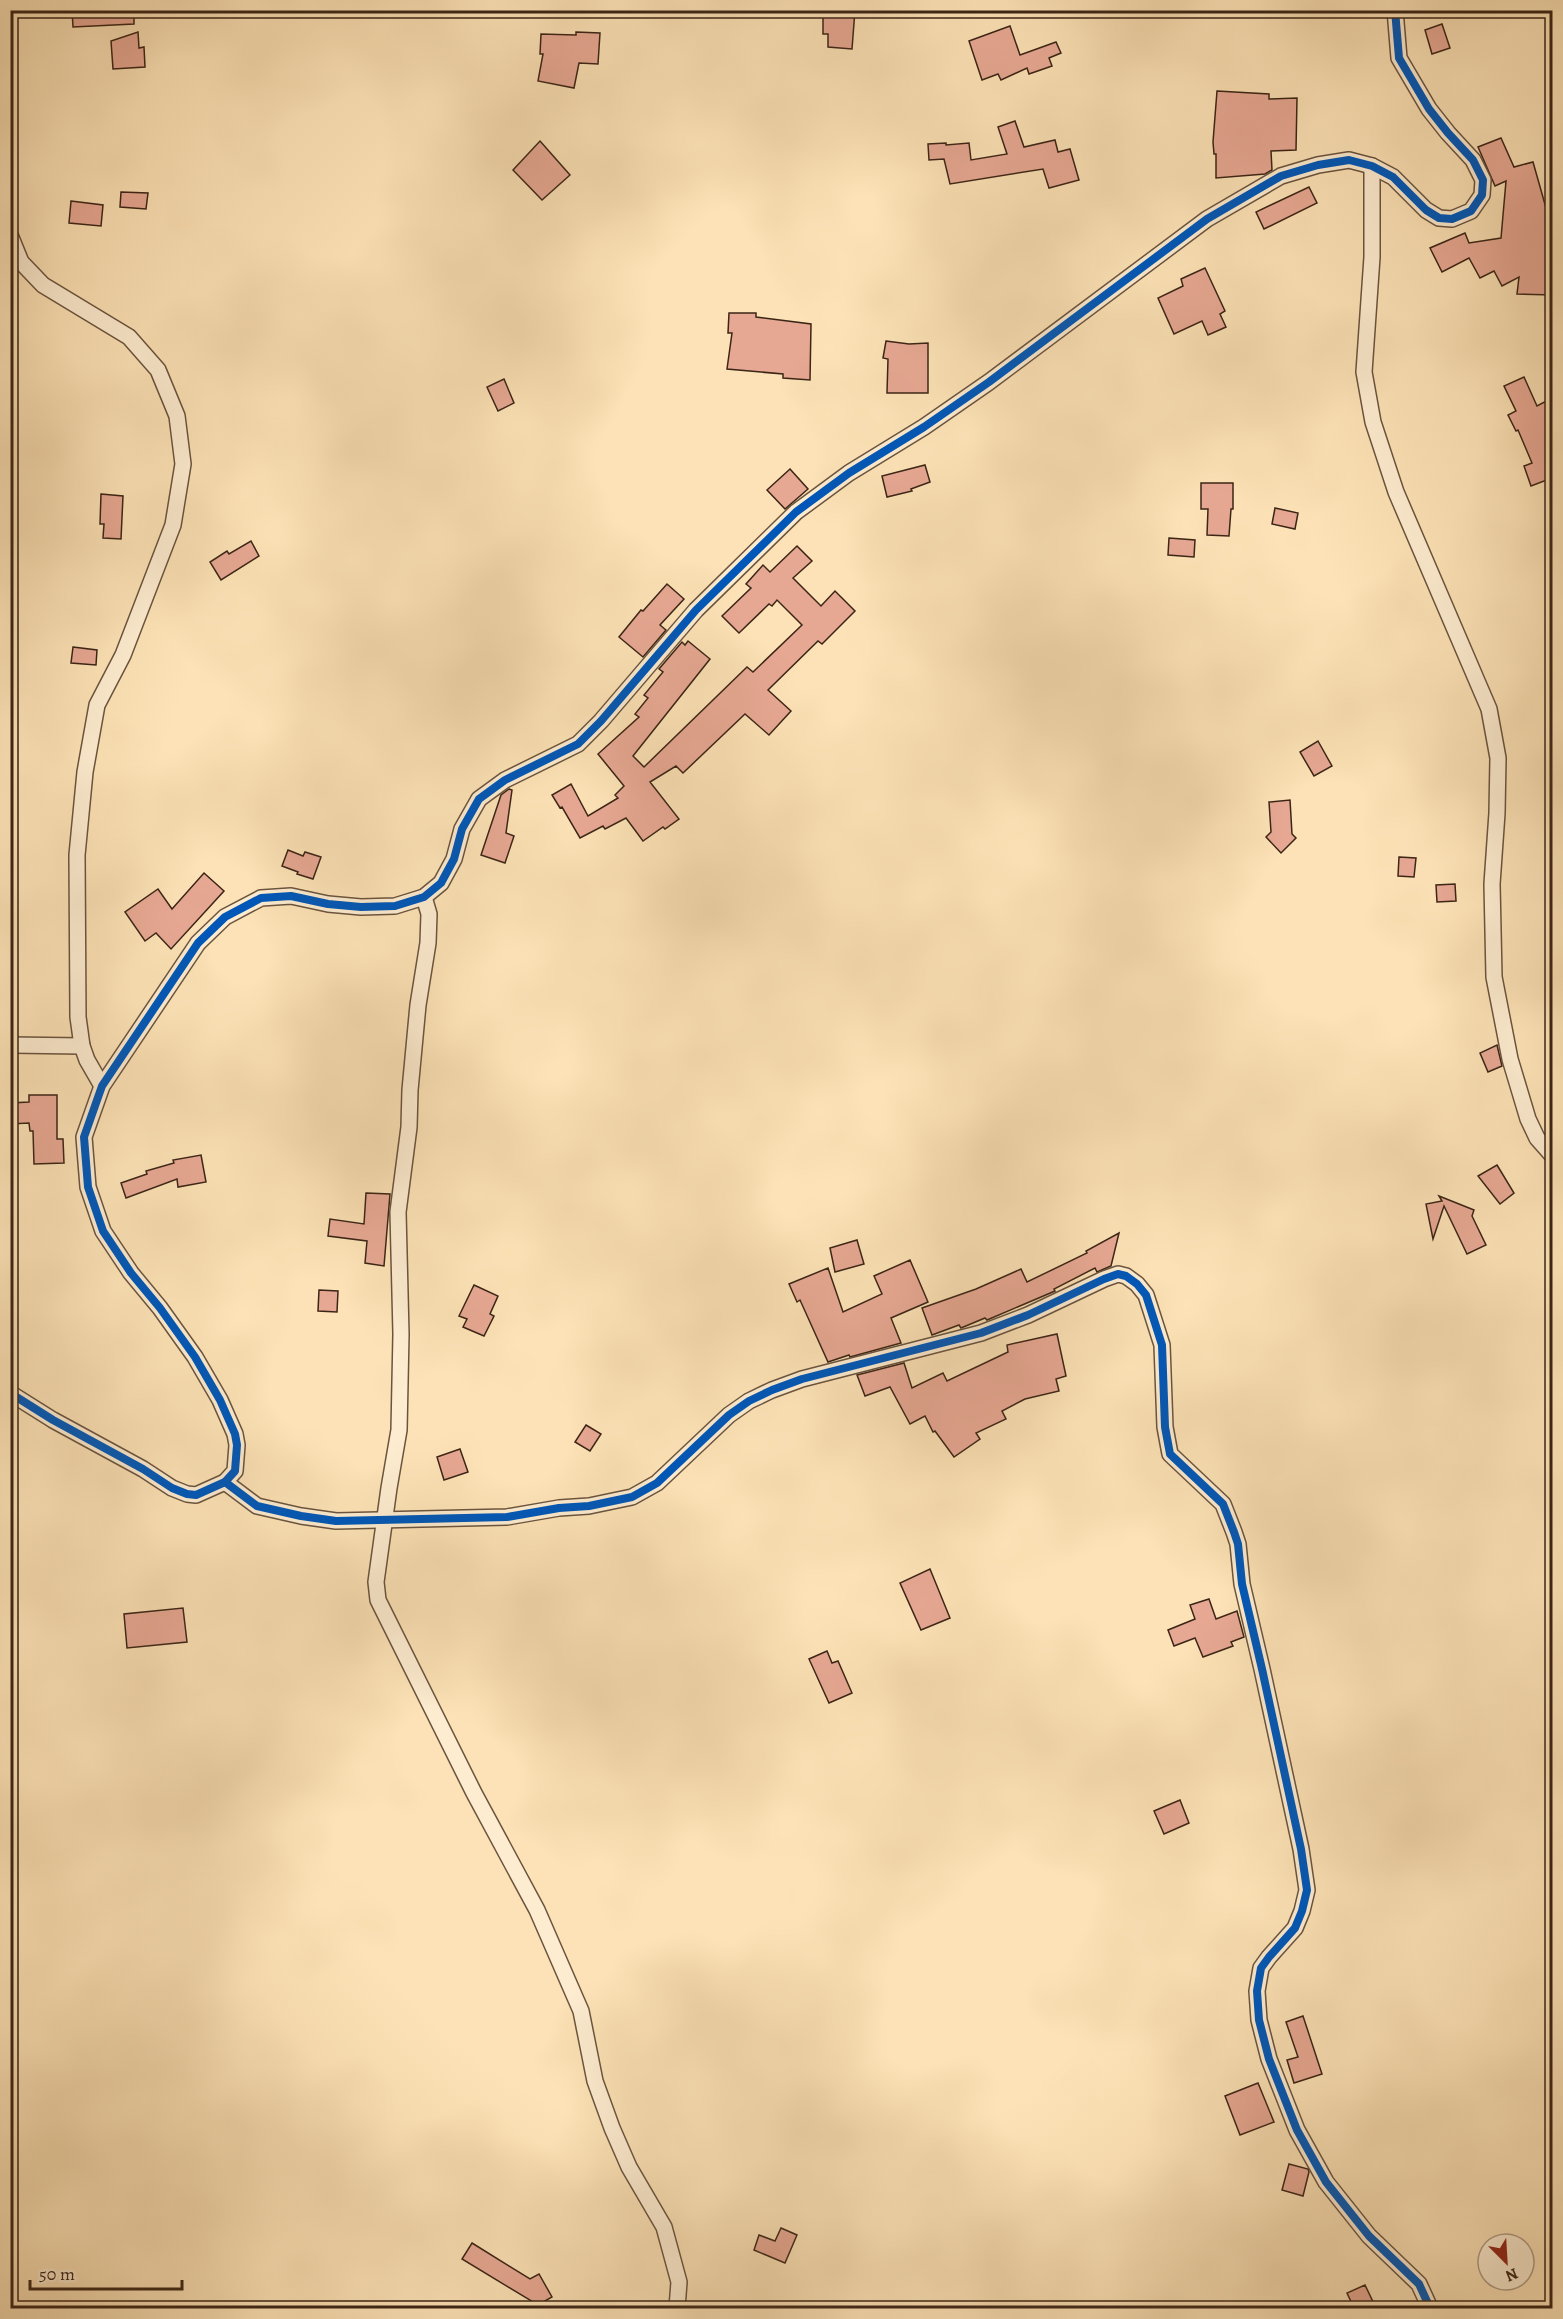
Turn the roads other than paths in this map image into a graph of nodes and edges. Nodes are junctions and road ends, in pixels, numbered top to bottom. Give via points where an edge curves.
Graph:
1 (1395, 10) edge
2 (1372, 166) junction
3 (10, 236) edge
4 (424, 897) junction
5 (10, 1045) edge
6 (82, 1046) junction
7 (102, 1086) junction
8 (1552, 1155) edge
9 (10, 1393) edge
10 (225, 1482) junction
11 (384, 1521) junction
12 (677, 2308) edge
13 (1430, 2308) edge

1 - 2 street via 1399,58 1430,109 1473,160 1483,180 1482,195 1472,212 1452,219 1439,218 1393,177
2 - 4 street via 1349,160 1281,176 1207,219 989,382 816,497 696,610 578,744 504,780 479,799 462,829 454,859 441,884
2 - 8 street via 1372,257 1365,372 1373,422 1396,492 1489,708 1498,758 1492,884 1494,977 1510,1059 1528,1119 1537,1138
3 - 6 street via 21,261 43,285 129,337 158,370 177,416 183,464 173,525 123,655 98,705 85,772 76,855 78,1017
4 - 7 street via 395,906 362,907 291,896 261,898 225,917 198,944
4 - 11 street via 429,914 428,943 418,1005 398,1212 402,1334 399,1430
5 - 6 street
6 - 7 street
7 - 10 street via 84,1137 88,1187 103,1231 195,1357 220,1400 237,1445 235,1471
9 - 10 street via 172,1488 196,1495
10 - 11 street via 257,1506 336,1521
11 - 12 street via 376,1582 378,1600 537,1910 581,2011 595,2081 612,2128 629,2167 664,2227 679,2282
11 - 13 street via 507,1517 632,1497 657,1483 729,1415 772,1390 981,1333 1104,1279 1118,1274 1126,1276 1146,1295 1162,1345 1165,1427 1170,1454 1223,1504 1238,1544 1242,1584 1300,1849 1307,1890 1302,1911 1295,1928 1261,1968 1257,1991 1269,2059 1297,2130 1326,2182 1369,2236 1419,2284

